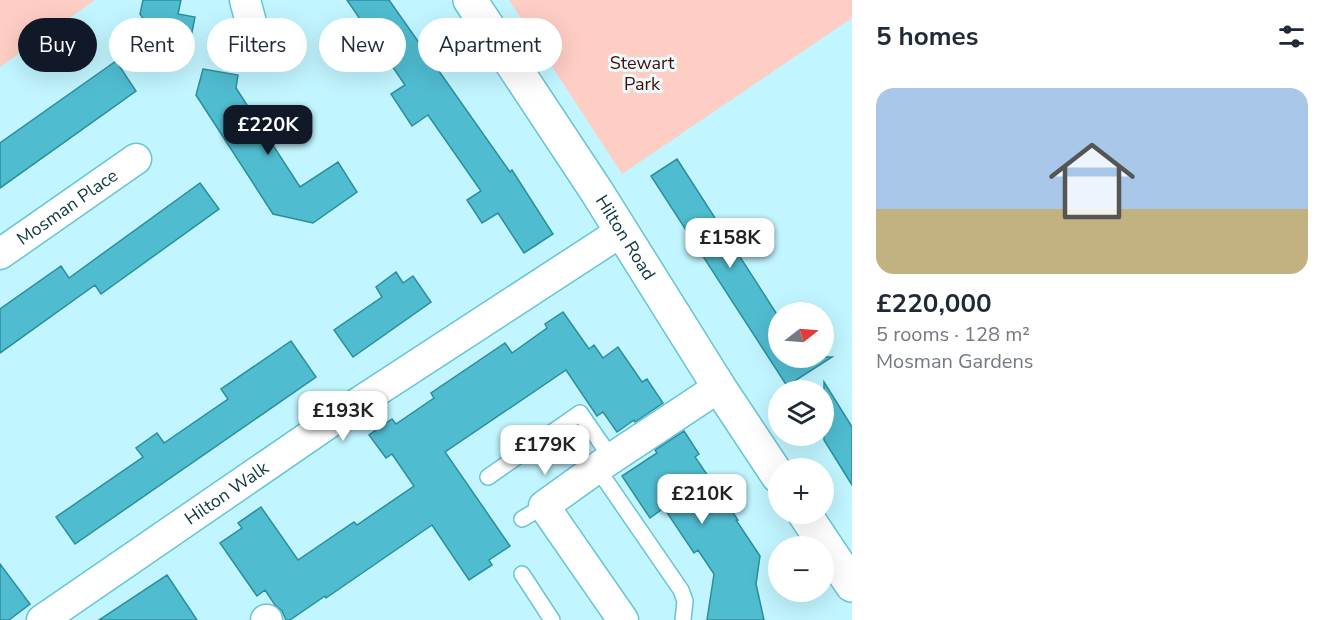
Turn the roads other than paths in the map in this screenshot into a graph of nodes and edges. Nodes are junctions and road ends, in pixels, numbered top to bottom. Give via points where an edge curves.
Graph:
1 (470, 0) edge
2 (136, 159) dead end
3 (622, 231) junction
4 (0, 254) edge
5 (719, 387) junction
6 (768, 461) edge
7 (604, 464) junction
8 (488, 477) dead end
9 (811, 524) edge
10 (522, 574) dead end
11 (852, 585) edge
12 (42, 620) edge
13 (552, 620) edge
14 (623, 620) edge
15 (683, 620) edge

1 - 3 street, Hilton Road
2 - 4 street, Mosman Place
3 - 5 street, Hilton Road
3 - 12 street, Hilton Walk via 355,405
5 - 6 street, Hilton Road
5 - 7 street
7 - 8 lane via 580,413
7 - 14 street via 533,513
7 - 15 lane via 681,590 685,601
9 - 11 street
10 - 13 lane

